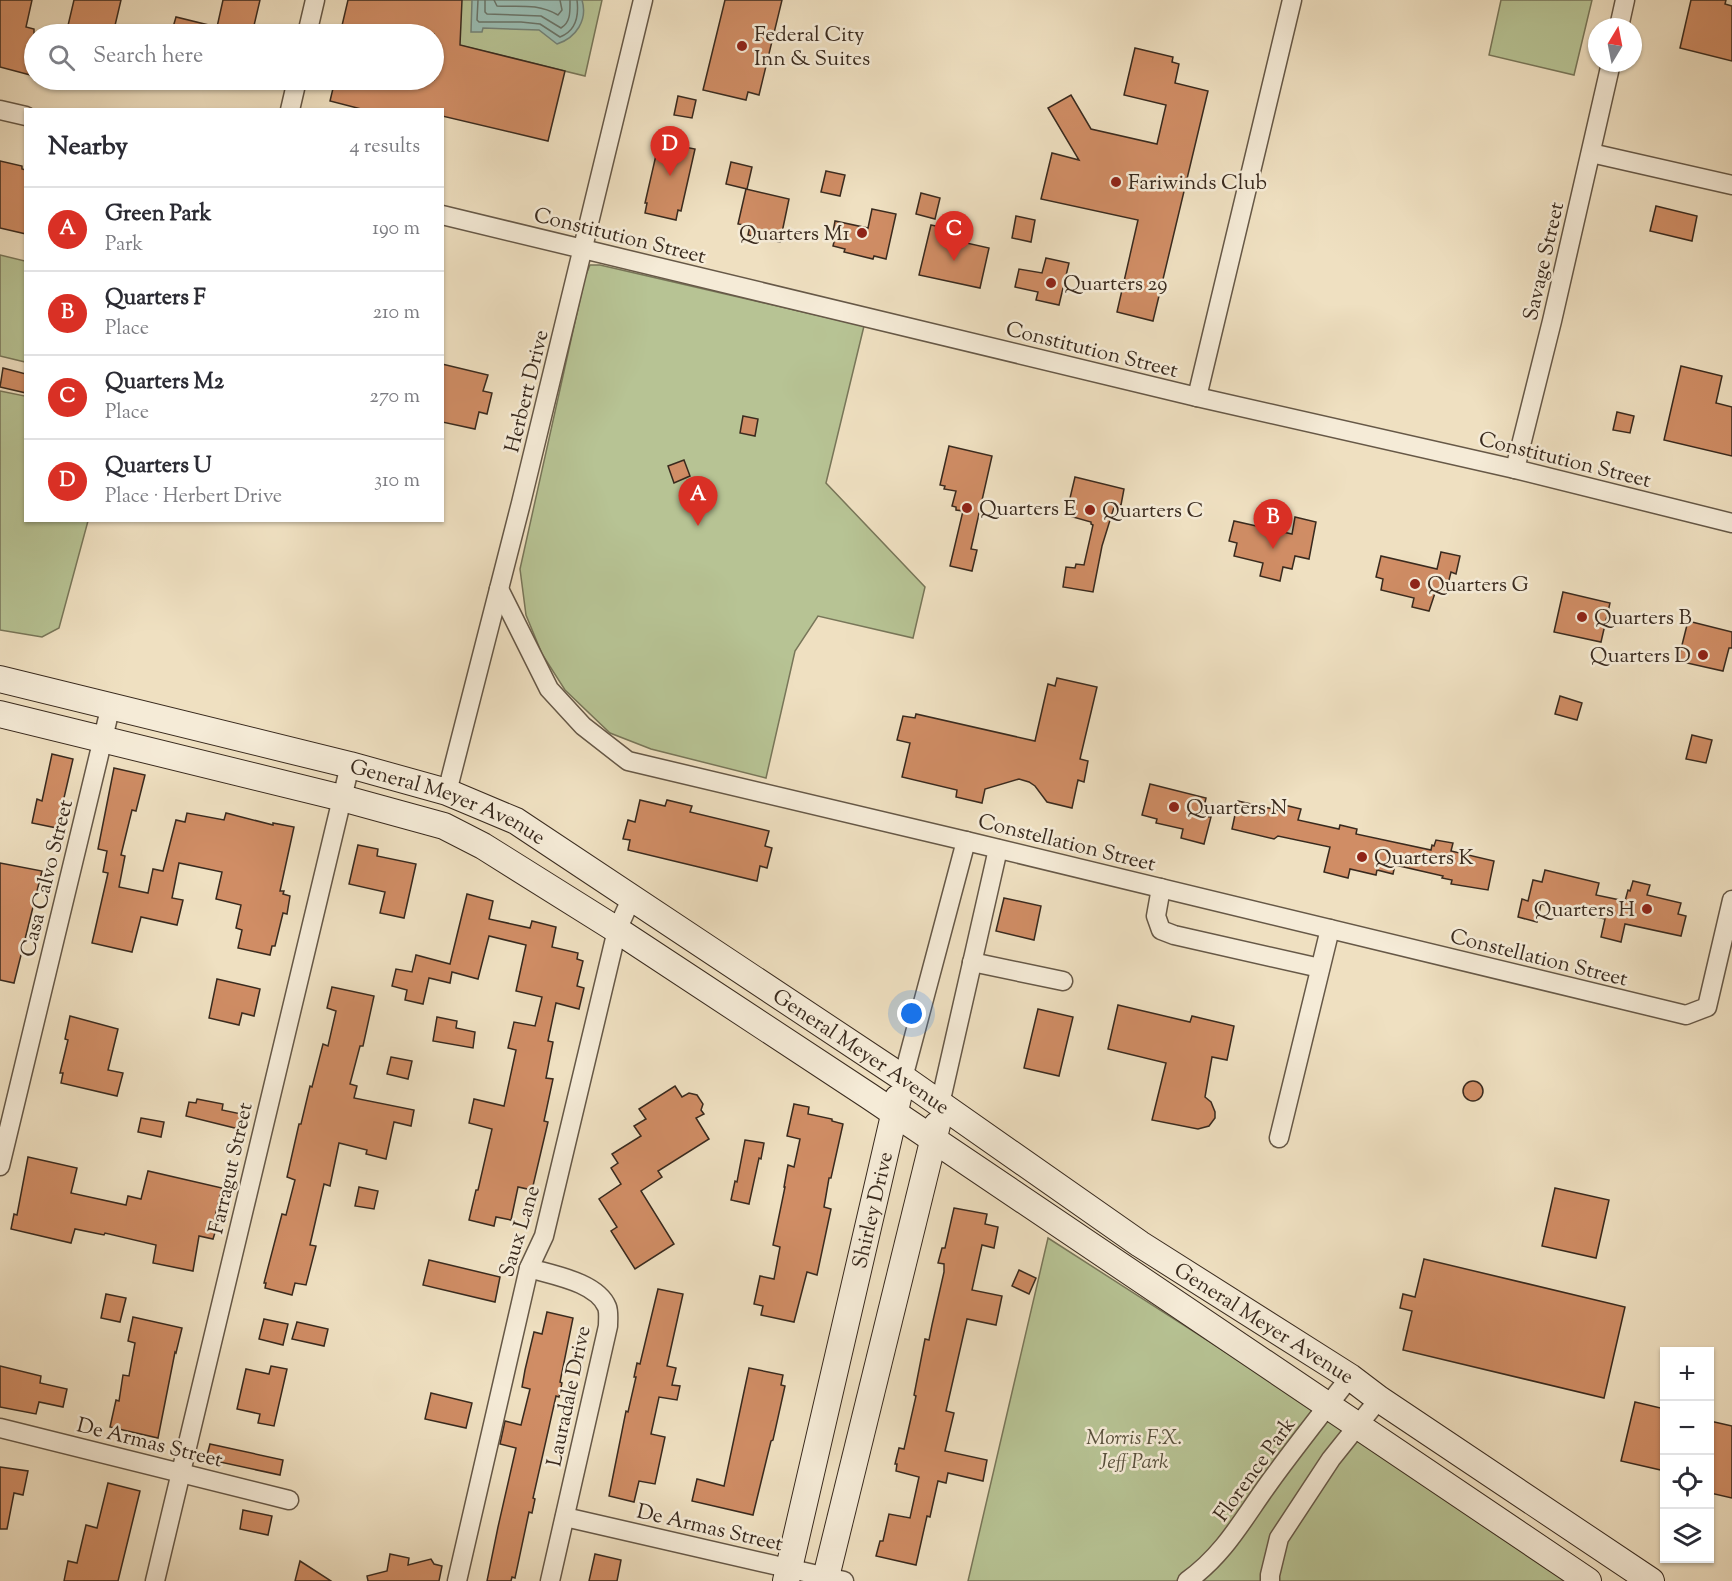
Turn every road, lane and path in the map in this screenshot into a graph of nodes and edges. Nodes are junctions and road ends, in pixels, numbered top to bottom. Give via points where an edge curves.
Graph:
1 (315, 0) edge
2 (643, 0) edge
3 (1292, 0) edge
4 (1625, 0) edge
5 (1621, 18) edge
6 (309, 24) edge
7 (1609, 72) edge
8 (295, 90) edge
9 (290, 108) edge
10 (0, 110) edge
11 (24, 116) edge
12 (1591, 153) junction
13 (1732, 185) edge
14 (444, 215) edge
15 (584, 249) junction
16 (1197, 398) junction
17 (1515, 469) junction
18 (1732, 523) edge
19 (499, 589) junction
20 (0, 680) edge
21 (111, 705) junction
22 (0, 714) edge
23 (103, 738) junction
24 (350, 765) junction
25 (447, 792) junction
26 (342, 798) junction
27 (966, 841) junction
28 (998, 849) junction
29 (1161, 888) junction
30 (632, 897) junction
31 (1732, 900) edge
32 (1330, 929) junction
33 (618, 930) junction
34 (972, 962) junction
35 (1320, 968) junction
36 (1063, 981) dead end
37 (903, 1078) junction
38 (940, 1104) junction
39 (894, 1114) junction
40 (1279, 1138) dead end
41 (934, 1140) junction
42 (0, 1166) edge
43 (529, 1268) junction
44 (1350, 1377) junction
45 (1379, 1399) junction
46 (1328, 1406) junction
47 (1358, 1425) junction
48 (0, 1428) edge
49 (180, 1473) junction
50 (289, 1500) dead end
51 (565, 1517) junction
52 (787, 1575) edge
53 (832, 1580) edge
54 (155, 1581) edge
55 (457, 1581) edge
56 (550, 1581) edge
57 (1187, 1581) edge
58 (1270, 1581) edge
59 (1588, 1581) edge
60 (1651, 1581) edge

1 - 6 street
2 - 15 street, Herbert Drive
3 - 16 street
4 - 5 street
7 - 12 street, Savage Street
8 - 9 street
10 - 11 street
12 - 13 street
12 - 17 street, Savage Street
14 - 15 street, Constitution Street
15 - 16 street, Constitution Street
15 - 19 street, Herbert Drive
16 - 17 street, Constitution Street
17 - 18 street, Constitution Street
19 - 25 street, Herbert Drive
19 - 27 street, Constellation Street via 549,689 583,726 628,761
20 - 21 main road, General Meyer Avenue
21 - 23 street, Casa Calvo Street
21 - 24 main road, General Meyer Avenue
22 - 23 main road, General Meyer Avenue
23 - 26 main road, General Meyer Avenue
23 - 42 street, Casa Calvo Street
24 - 25 main road, General Meyer Avenue
24 - 26 street, Farragut Street
25 - 30 main road, General Meyer Avenue via 516,821
26 - 33 main road, General Meyer Avenue via 444,826
26 - 49 street, Farragut Street
27 - 28 street, Constellation Street
27 - 37 street, Shirley Drive
28 - 29 street, Constellation Street
28 - 34 street, Shirley Drive
29 - 32 street, Constellation Street
29 - 35 street via 1156,916 1161,930
30 - 33 street, Saux Lane
30 - 37 main road, General Meyer Avenue
31 - 32 street, Constellation Street via 1707,1007 1686,1015
32 - 35 street
33 - 39 main road, General Meyer Avenue
33 - 43 street, Saux Lane via 544,1236
34 - 36 street
34 - 38 street, Shirley Drive
35 - 40 street
37 - 38 main road, General Meyer Avenue
37 - 39 main road, Shirley Drive
38 - 41 main road, Shirley Drive
38 - 44 main road, General Meyer Avenue via 1140,1244
39 - 41 main road, General Meyer Avenue
39 - 52 main road, Shirley Drive
41 - 46 main road, General Meyer Avenue
41 - 53 main road, Shirley Drive
43 - 51 street, Lauradale Drive via 581,1284 597,1294 608,1308 608,1326
43 - 55 street, Saux Lane
44 - 45 main road, General Meyer Avenue
44 - 46 street, Florence Park
45 - 47 street
45 - 60 main road, General Meyer Avenue
46 - 47 main road, General Meyer Avenue
46 - 57 street, Florence Park via 1222,1551
47 - 58 street via 1279,1538
47 - 59 main road, General Meyer Avenue
48 - 49 street, De Armas Street
49 - 50 street, De Armas Street
49 - 54 street, Farragut Street
51 - 52 street, De Armas Street
51 - 56 street, Lauradale Drive
52 - 53 street, De Armas Street

